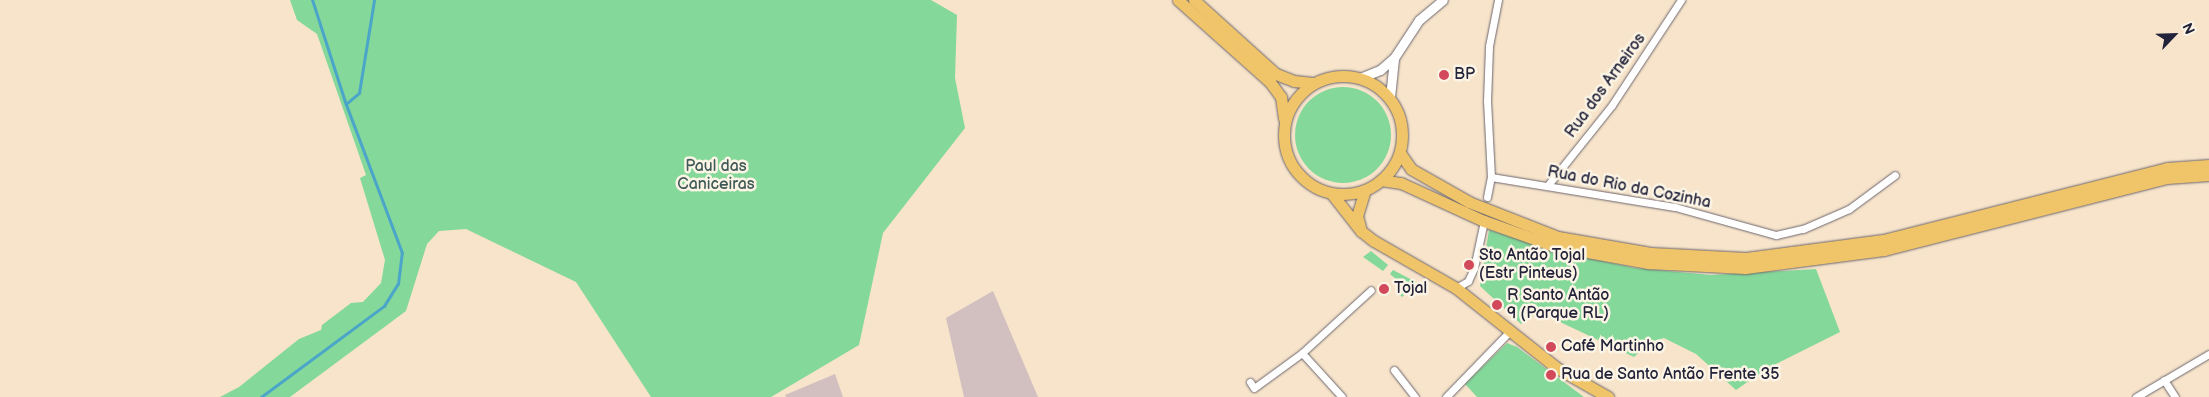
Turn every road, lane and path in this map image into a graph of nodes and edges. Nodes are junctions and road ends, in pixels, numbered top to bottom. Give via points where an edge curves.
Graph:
1 (1178, 0) edge
2 (1194, 0) edge
3 (1443, 0) edge
4 (1498, 0) edge
5 (1681, 0) edge
6 (1394, 58) junction
7 (1360, 78) junction
8 (1313, 83) junction
9 (1390, 97) junction
10 (1285, 121) junction
11 (1400, 153) junction
12 (2209, 165) edge
13 (1894, 175) dead end
14 (2209, 175) edge
15 (1491, 177) junction
16 (1382, 180) junction
17 (1548, 185) junction
18 (1366, 190) junction
19 (1332, 194) junction
20 (1487, 197) dead end
21 (1484, 221) junction
22 (1361, 231) junction
23 (1456, 288) junction
24 (1370, 290) dead end
25 (1511, 330) junction
26 (1302, 353) junction
27 (2209, 354) edge
28 (1394, 370) dead end
29 (2164, 380) junction
30 (1250, 382) dead end
31 (1603, 396) edge
32 (1342, 397) edge
33 (1416, 397) edge
34 (1446, 397) edge
35 (2136, 397) edge
36 (2175, 397) edge

1 - 10 main road via 1270,82 1281,98
2 - 8 main road via 1276,74 1294,82
3 - 6 street via 1419,20
4 - 15 street via 1489,46 1487,100
5 - 17 street, Rua dos Arneiros via 1612,105
6 - 7 street via 1380,70
6 - 9 street
7 - 8 main road via 1332,76
7 - 9 main road via 1372,82
8 - 10 main road via 1290,106
9 - 11 main road via 1398,113 1402,133
10 - 19 main road via 1283,139 1288,158 1297,173 1312,186
11 - 12 main road via 1410,169 1469,202 1558,237 1651,253 1746,258 1883,240 2167,168
11 - 16 main road
13 - 17 street, Rua do Rio da Cozinha via 1849,209 1803,230 1776,235 1675,208
14 - 21 main road via 2167,178 1884,250 1745,268 1648,263 1563,248
15 - 17 street, Rua do Rio da Cozinha
15 - 20 street
16 - 18 main road
16 - 21 main road via 1402,183
18 - 19 main road
18 - 22 main road via 1357,216
19 - 22 main road
21 - 23 street via 1474,268 1468,281
22 - 23 main road
23 - 25 main road
24 - 26 street
25 - 31 main road via 1557,368
25 - 34 street
26 - 30 street via 1254,388
26 - 32 street
27 - 29 street
28 - 33 street
29 - 35 street
29 - 36 street

